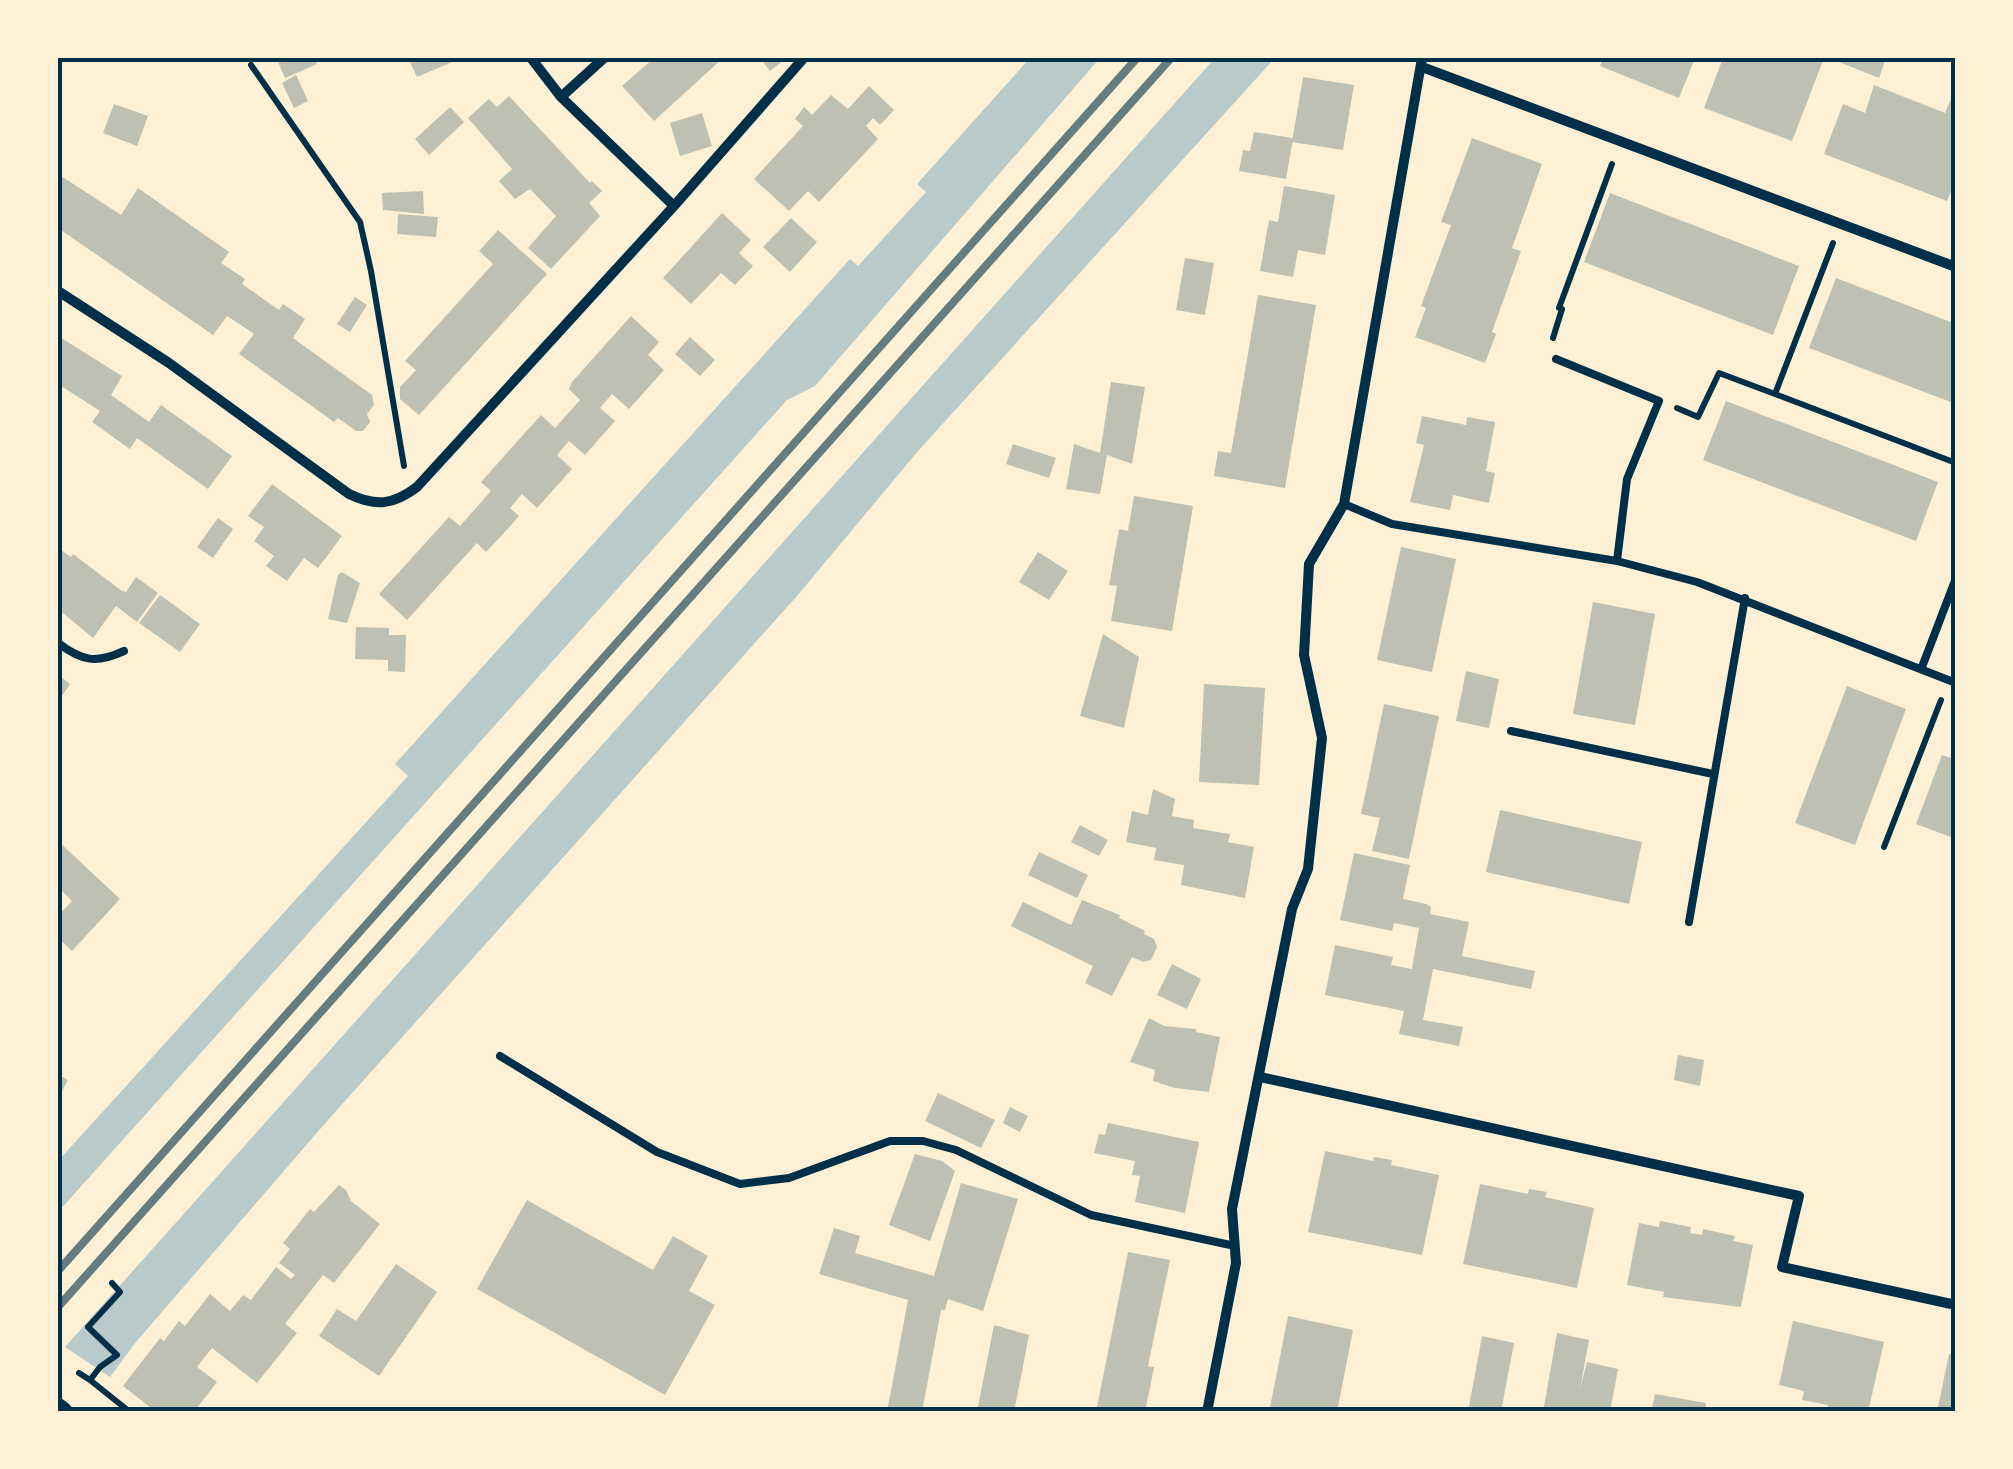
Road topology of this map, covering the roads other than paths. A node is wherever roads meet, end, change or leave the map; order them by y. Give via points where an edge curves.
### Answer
1 (530, 58) edge
2 (604, 58) edge
3 (800, 58) edge
4 (1422, 62) edge
5 (561, 97) junction
6 (674, 206) junction
7 (1955, 264) edge
8 (58, 291) edge
9 (1556, 360) road end
10 (1344, 504) junction
11 (1618, 560) junction
12 (1956, 578) edge
13 (1745, 598) junction
14 (58, 643) edge
15 (124, 651) dead end
16 (1922, 667) junction
17 (1952, 682) edge
18 (1511, 731) dead end
19 (1713, 774) junction
20 (1690, 922) dead end
21 (500, 1056) dead end
22 (1260, 1077) junction
23 (1235, 1246) junction
24 (1956, 1305) edge
25 (1206, 1412) edge

1 - 5 street
2 - 5 street
3 - 6 street
4 - 7 street
4 - 10 street
5 - 6 street
6 - 8 street via 417,486 385,504 349,494
9 - 11 lane via 1659,400 1627,479
10 - 11 lane via 1392,524
10 - 22 street via 1308,564 1304,655 1322,738 1308,870 1292,909
11 - 13 lane
12 - 16 lane
13 - 16 lane
13 - 19 lane
14 - 15 lane via 84,660
16 - 17 lane
18 - 19 lane
19 - 20 lane
21 - 23 lane via 657,1152 740,1184 789,1178 890,1141 924,1141 1090,1215
22 - 23 street via 1232,1209
22 - 24 street via 1799,1196 1782,1266
23 - 25 street

